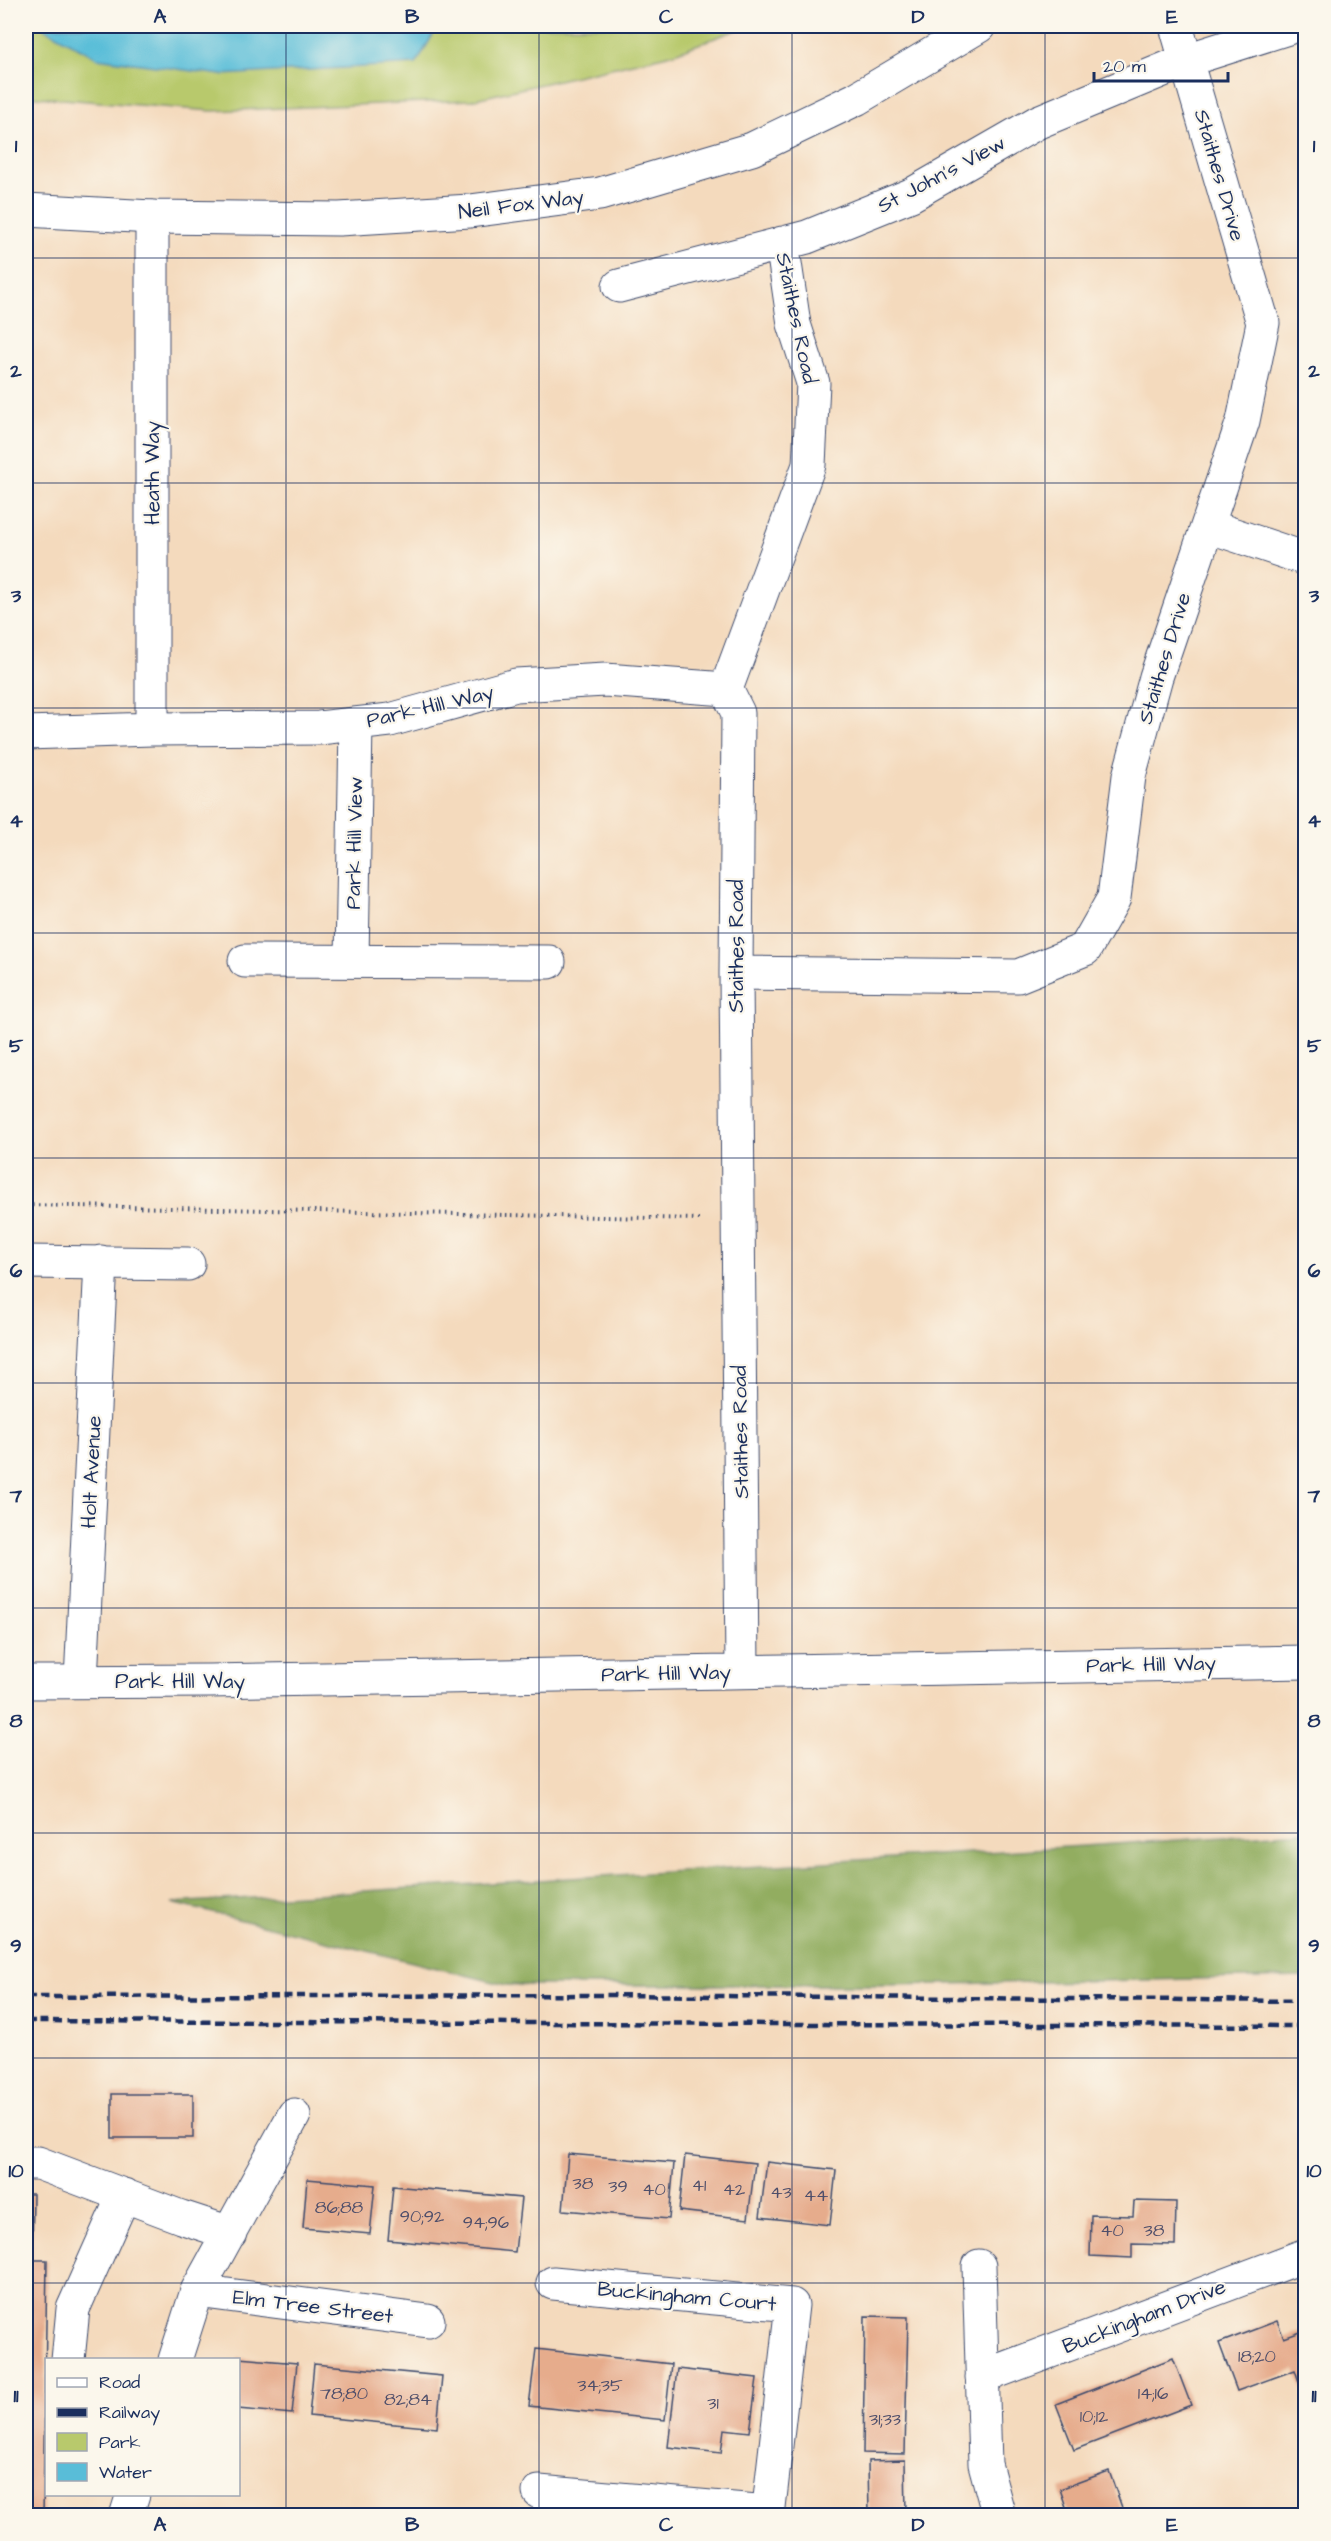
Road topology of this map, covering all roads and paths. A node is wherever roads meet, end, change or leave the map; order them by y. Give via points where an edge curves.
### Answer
1 (980, 26) edge
2 (1176, 26) edge
3 (1294, 26) edge
4 (1187, 60) junction
5 (26, 210) edge
6 (152, 217) junction
7 (782, 243) junction
8 (619, 286) dead end
9 (1208, 526) junction
10 (1305, 559) edge
11 (726, 689) junction
12 (356, 724) junction
13 (152, 729) junction
14 (26, 733) edge
15 (245, 961) dead end
16 (352, 962) junction
17 (549, 962) dead end
18 (735, 973) junction
19 (26, 1205) edge
20 (738, 1220) junction
21 (26, 1262) edge
22 (101, 1262) junction
23 (188, 1264) dead end
24 (1305, 1662) edge
25 (742, 1671) junction
26 (26, 1682) edge
27 (81, 1682) junction
28 (294, 2115) dead end
29 (26, 2163) edge
30 (124, 2195) junction
31 (230, 2233) junction
32 (1305, 2256) edge
33 (979, 2266) dead end
34 (553, 2283) dead end
35 (197, 2291) junction
36 (428, 2321) dead end
37 (68, 2358) edge
38 (176, 2358) edge
39 (982, 2377) junction
40 (539, 2492) dead end
41 (132, 2496) edge
42 (768, 2514) edge
43 (126, 2516) edge
44 (999, 2516) edge

1 - 6 street, Neil Fox Way via 856,99 752,149 600,194 470,211 351,218
2 - 4 street, Staithes Drive
3 - 4 street, St John's View
4 - 7 street, St John's View via 1038,122 911,195 807,237
4 - 9 street, Staithes Drive via 1263,323 1243,421
5 - 6 street, Neil Fox Way
6 - 13 street, Heath Way
7 - 8 street, St John's View
7 - 11 street, Staithes Road via 794,324 813,383 809,465
9 - 10 street
9 - 18 street, Staithes Drive via 1156,677 1129,776 1114,898 1085,949 1018,976
11 - 12 street, Park Hill Way via 605,680 516,685 390,720
11 - 18 street, Staithes Road via 738,713
12 - 13 street, Park Hill Way via 319,728
12 - 16 street, Park Hill View
13 - 14 street, Park Hill Way
15 - 16 street
16 - 17 street
18 - 20 street, Staithes Road
19 - 20 path
20 - 25 street, Staithes Road
21 - 22 street
22 - 23 street
22 - 27 street, Holt Avenue
24 - 25 street, Park Hill Way
25 - 27 street, Park Hill Way
26 - 27 street, Park Hill Way
28 - 31 street, Elm Tree Street
29 - 30 street via 38,2163
30 - 31 street
30 - 37 street via 73,2308
31 - 35 street, Elm Tree Street
32 - 39 street, Buckingham Drive
33 - 39 street
34 - 42 street, Buckingham Court via 792,2306
35 - 36 street, Elm Tree Street
35 - 38 street, Elm Tree Street
39 - 44 street via 985,2464
40 - 42 street, Buckingham Court
41 - 43 street

